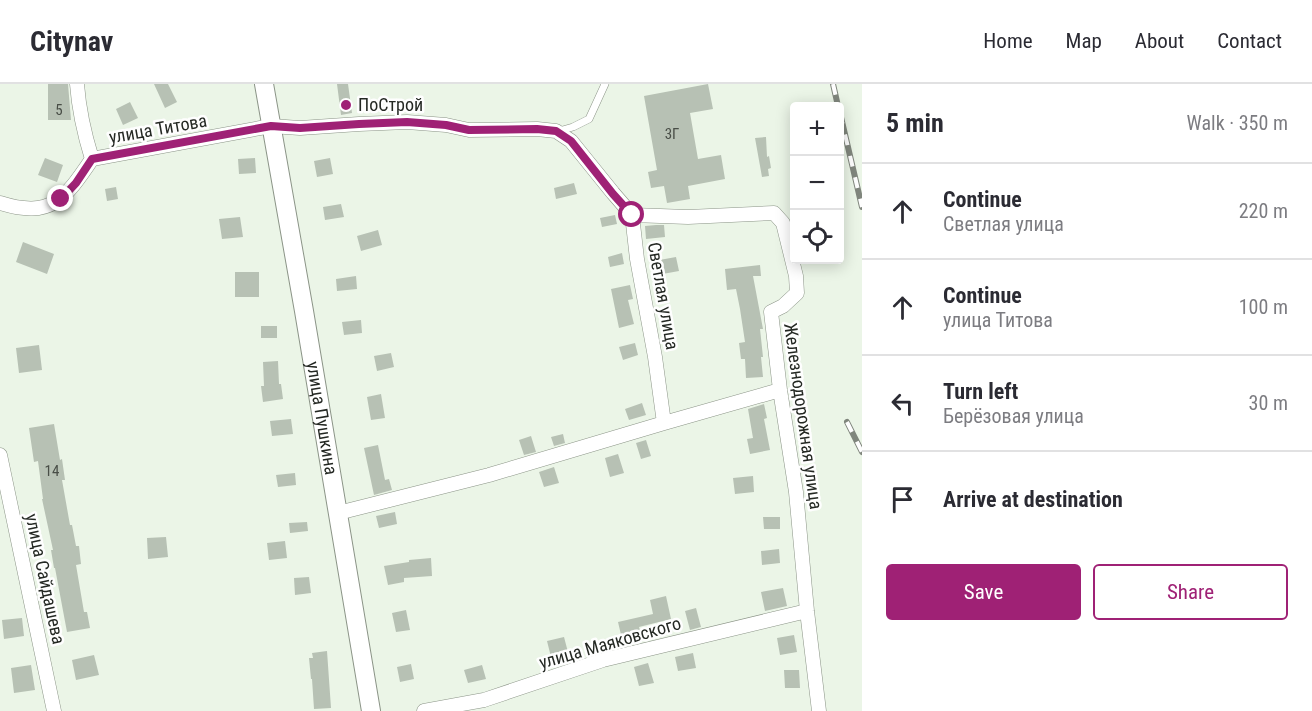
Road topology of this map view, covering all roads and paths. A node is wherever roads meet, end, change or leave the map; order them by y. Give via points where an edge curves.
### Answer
1 (77, 84) edge
2 (264, 84) edge
3 (605, 84) edge
4 (271, 126) junction
5 (556, 131) junction
6 (92, 159) junction
7 (0, 203) edge
8 (632, 215) junction
9 (780, 390) junction
10 (664, 423) junction
11 (0, 455) edge
12 (338, 513) junction
13 (807, 611) junction
14 (54, 711) edge
15 (371, 711) edge
16 (424, 711) edge
17 (819, 711) edge

1 - 6 street, улица Титова via 82,127
2 - 4 main road, улица Пушкина
3 - 5 lane via 589,119
4 - 5 street via 407,122 469,130
4 - 6 street, улица Титова
4 - 12 main road, улица Пушкина
5 - 8 street via 571,141
6 - 7 street via 61,199 31,210
8 - 9 street, Железнодорожная улица via 688,218 774,213 783,223 797,293 771,312
8 - 10 street, Светлая улица
9 - 10 street
9 - 13 street, Железнодорожная улица via 796,492
10 - 12 street via 489,475
11 - 14 street, улица Сайдашева
12 - 15 main road, улица Пушкина
13 - 16 street, улица Маяковского via 603,660 484,700
13 - 17 street, Железнодорожная улица

